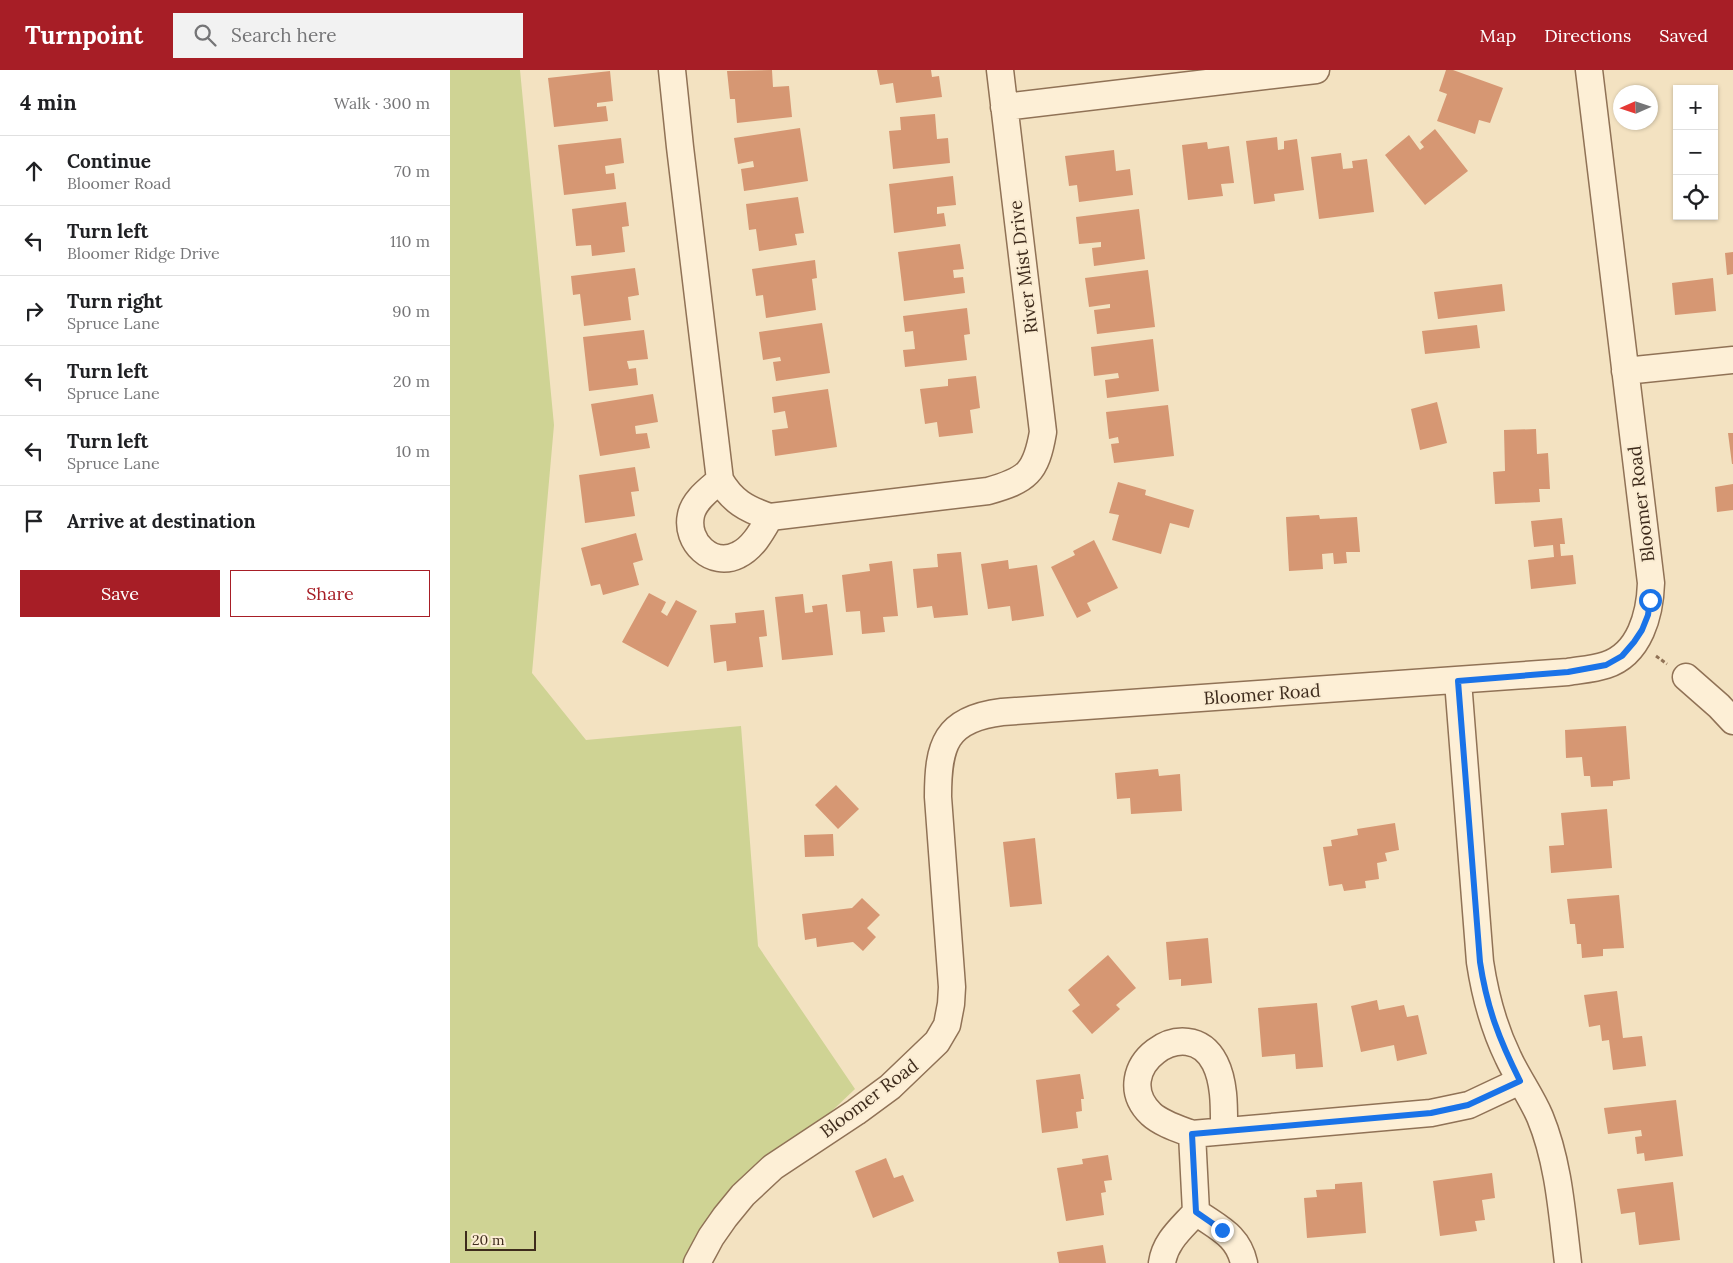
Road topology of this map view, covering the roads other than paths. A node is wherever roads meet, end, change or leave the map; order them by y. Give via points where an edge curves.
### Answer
1 (672, 70) edge
2 (1000, 70) edge
3 (1316, 70) edge
4 (1589, 70) edge
5 (1004, 107) junction
6 (1733, 360) edge
7 (1625, 371) junction
8 (720, 480) junction
9 (770, 517) junction
10 (1686, 677) road end
11 (1458, 681) junction
12 (1733, 721) edge
13 (1520, 1081) junction
14 (1224, 1131) junction
15 (1192, 1134) junction
16 (1196, 1212) junction
17 (697, 1263) edge
18 (1162, 1263) edge
19 (1244, 1263) edge
20 (1568, 1263) edge

1 - 8 street
2 - 5 street, River Mist Drive
3 - 5 street
4 - 7 street, Bloomer Road
5 - 9 street, River Mist Drive via 1043,432 1033,467 1008,486 988,491
6 - 7 street
7 - 11 street, Bloomer Road via 1651,583 1648,615 1642,630 1622,656 1606,665 1568,672
8 - 9 street, River Mist Drive via 739,503
8 - 9 street via 699,499 691,514 697,546 708,556 728,559 739,555 760,534
10 - 12 street
11 - 13 street via 1484,991 1494,1024
11 - 17 street, Bloomer Road via 1002,712 982,714 954,730 941,754 938,772 952,987 947,1025 938,1042 890,1087 773,1167 743,1195 711,1237
13 - 14 street via 1468,1105 1431,1113
13 - 20 street via 1540,1117 1549,1145
14 - 15 street
14 - 15 street via 1224,1105 1214,1062 1205,1050 1194,1044 1167,1044 1146,1059 1138,1082 1139,1094 1152,1114
15 - 16 street
16 - 18 street via 1168,1244
16 - 19 street via 1234,1240 1242,1252

